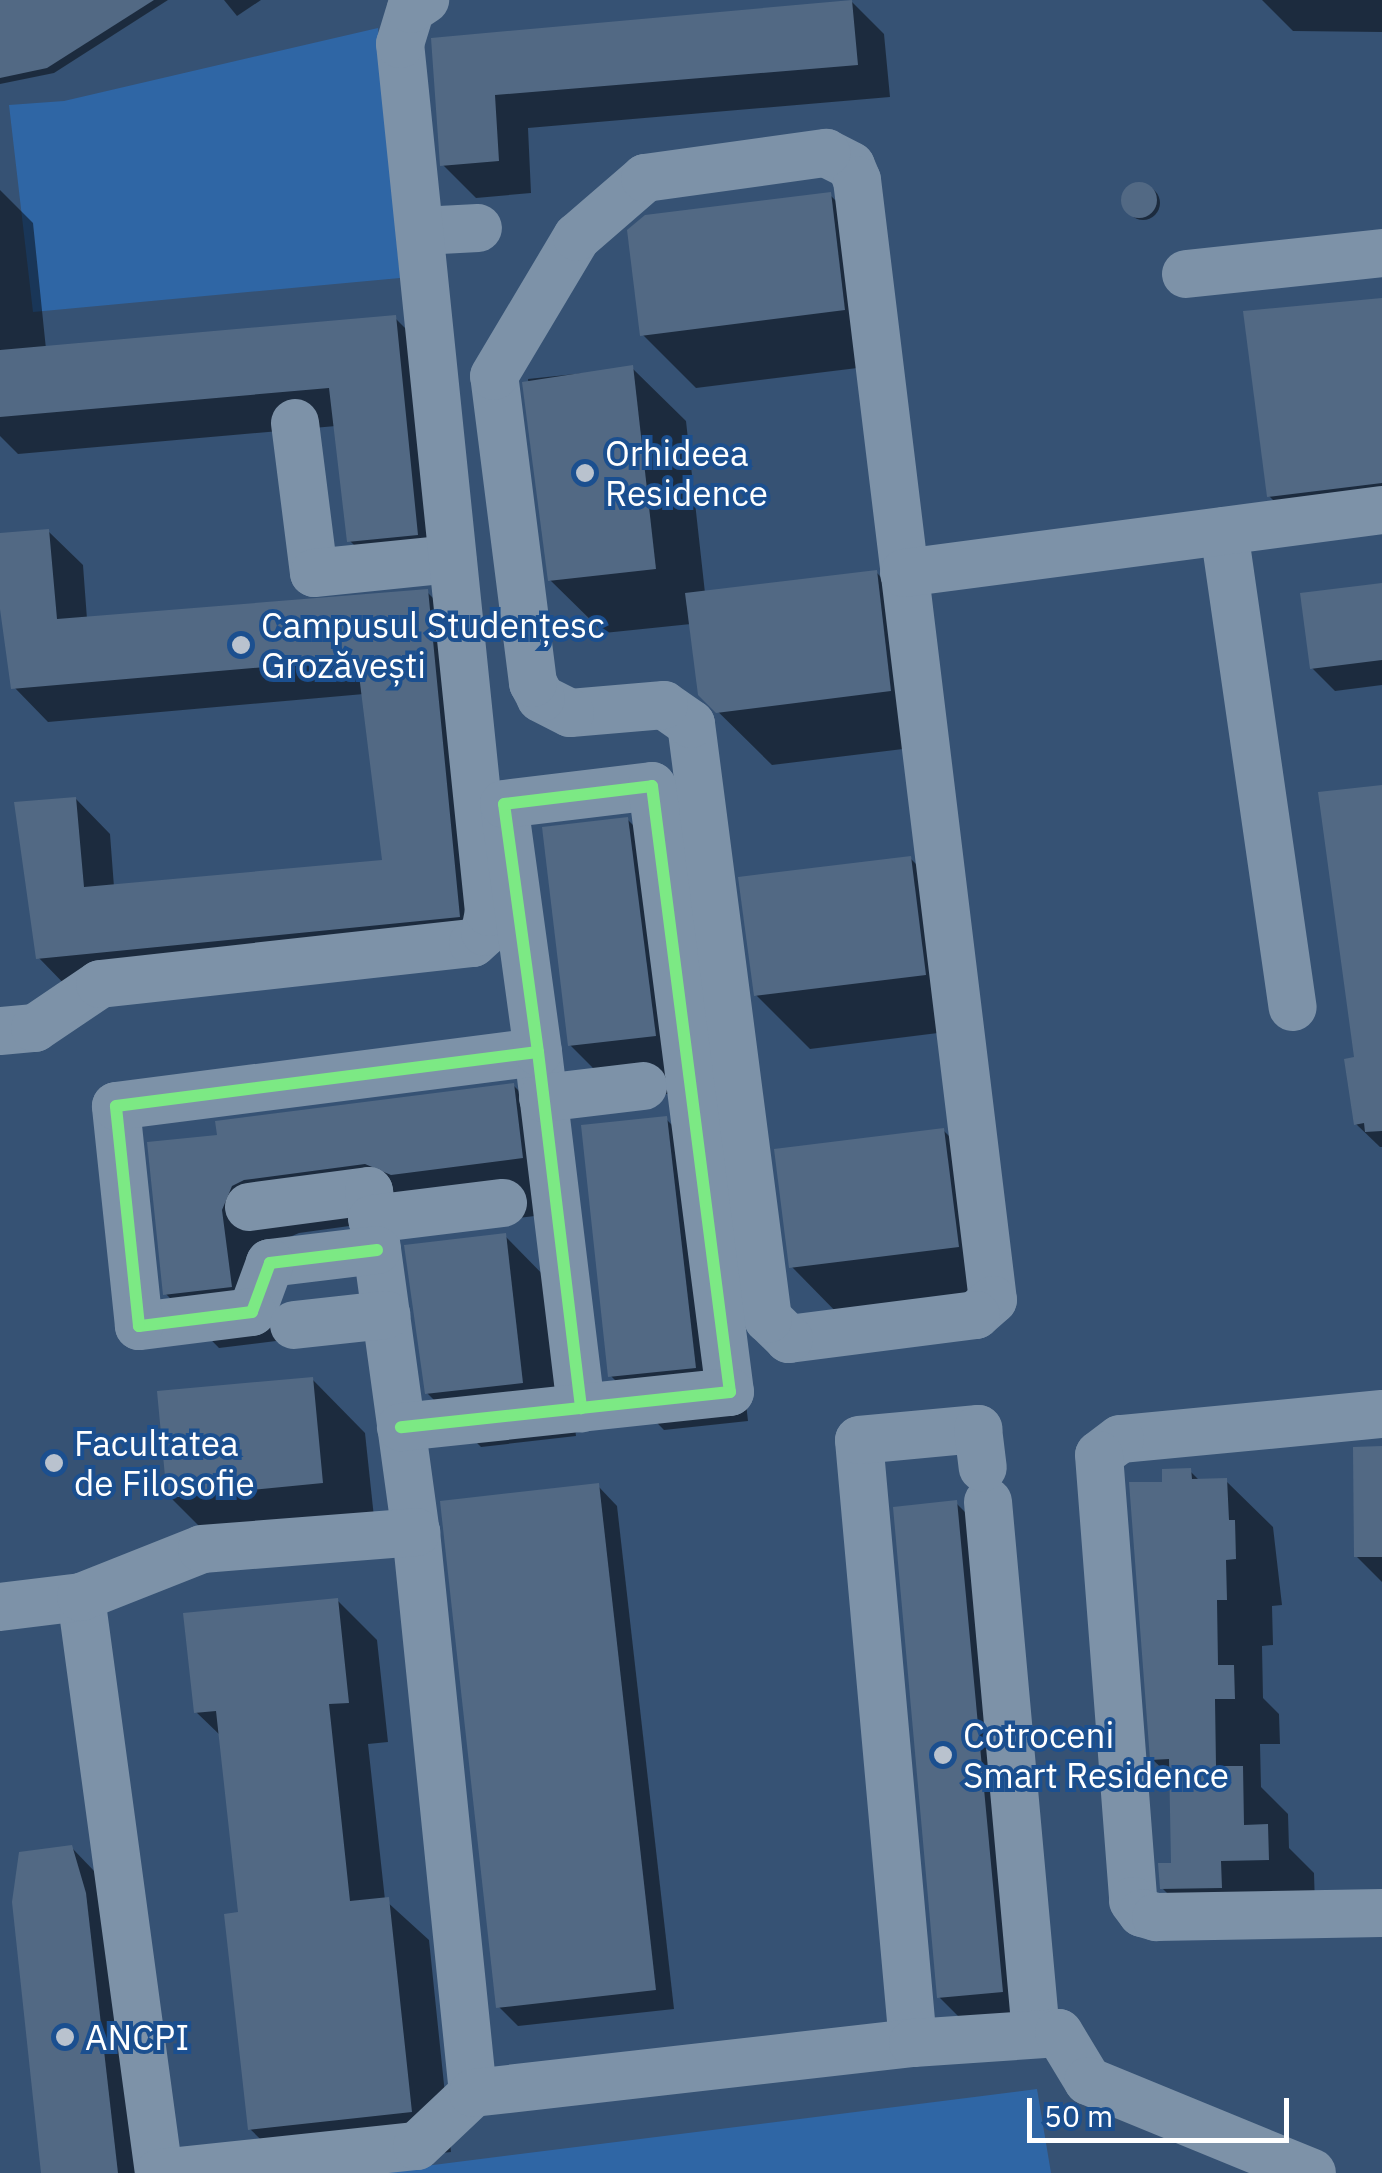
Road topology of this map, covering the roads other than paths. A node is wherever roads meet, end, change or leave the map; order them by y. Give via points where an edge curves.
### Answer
1 (425, 0) edge
2 (478, 228) dead end
3 (421, 232) junction
4 (1382, 253) edge
5 (1186, 274) dead end
6 (295, 422) dead end
7 (1382, 510) edge
8 (1224, 531) junction
9 (452, 559) junction
10 (904, 573) junction
11 (1293, 1008) dead end
12 (0, 1032) edge
13 (538, 1052) junction
14 (643, 1086) dead end
15 (543, 1098) junction
16 (503, 1204) dead end
17 (249, 1207) dead end
18 (375, 1234) junction
19 (386, 1315) junction
20 (294, 1325) dead end
21 (581, 1408) junction
22 (1382, 1414) edge
23 (401, 1427) junction
24 (416, 1532) junction
25 (81, 1597) junction
26 (0, 1607) edge
27 (1382, 1913) edge
28 (1036, 2034) junction
29 (913, 2043) junction
30 (473, 2093) junction
31 (159, 2173) edge
32 (1312, 2173) edge

1 - 3 lane via 411,9 400,44
2 - 3 lane
3 - 9 lane
4 - 5 lane
6 - 9 lane via 314,574
7 - 8 lane
8 - 10 lane
8 - 11 lane
9 - 12 lane via 489,912 484,932 473,943 100,984 35,1028
10 - 10 lane via 852,166 826,153 646,178 577,238 494,376 533,683 541,698 570,713 664,705 691,724 768,1318 789,1339 976,1314 993,1300
13 - 15 lane
13 - 18 lane via 116,1106 138,1326 252,1312 270,1263
13 - 21 lane via 504,804 652,786 730,1392
14 - 15 lane
15 - 21 lane
16 - 18 lane
17 - 18 lane via 369,1192
18 - 19 lane
19 - 20 lane
19 - 23 lane
21 - 23 lane
22 - 27 lane via 1120,1439 1100,1455 1133,1901 1142,1914 1156,1918
23 - 24 lane
24 - 25 lane via 202,1549
24 - 30 lane
25 - 26 lane
25 - 31 lane
28 - 29 lane
28 - 29 lane via 978,1429 859,1440
28 - 32 lane via 1059,2033 1088,2080
29 - 30 lane
30 - 31 lane via 418,2146

